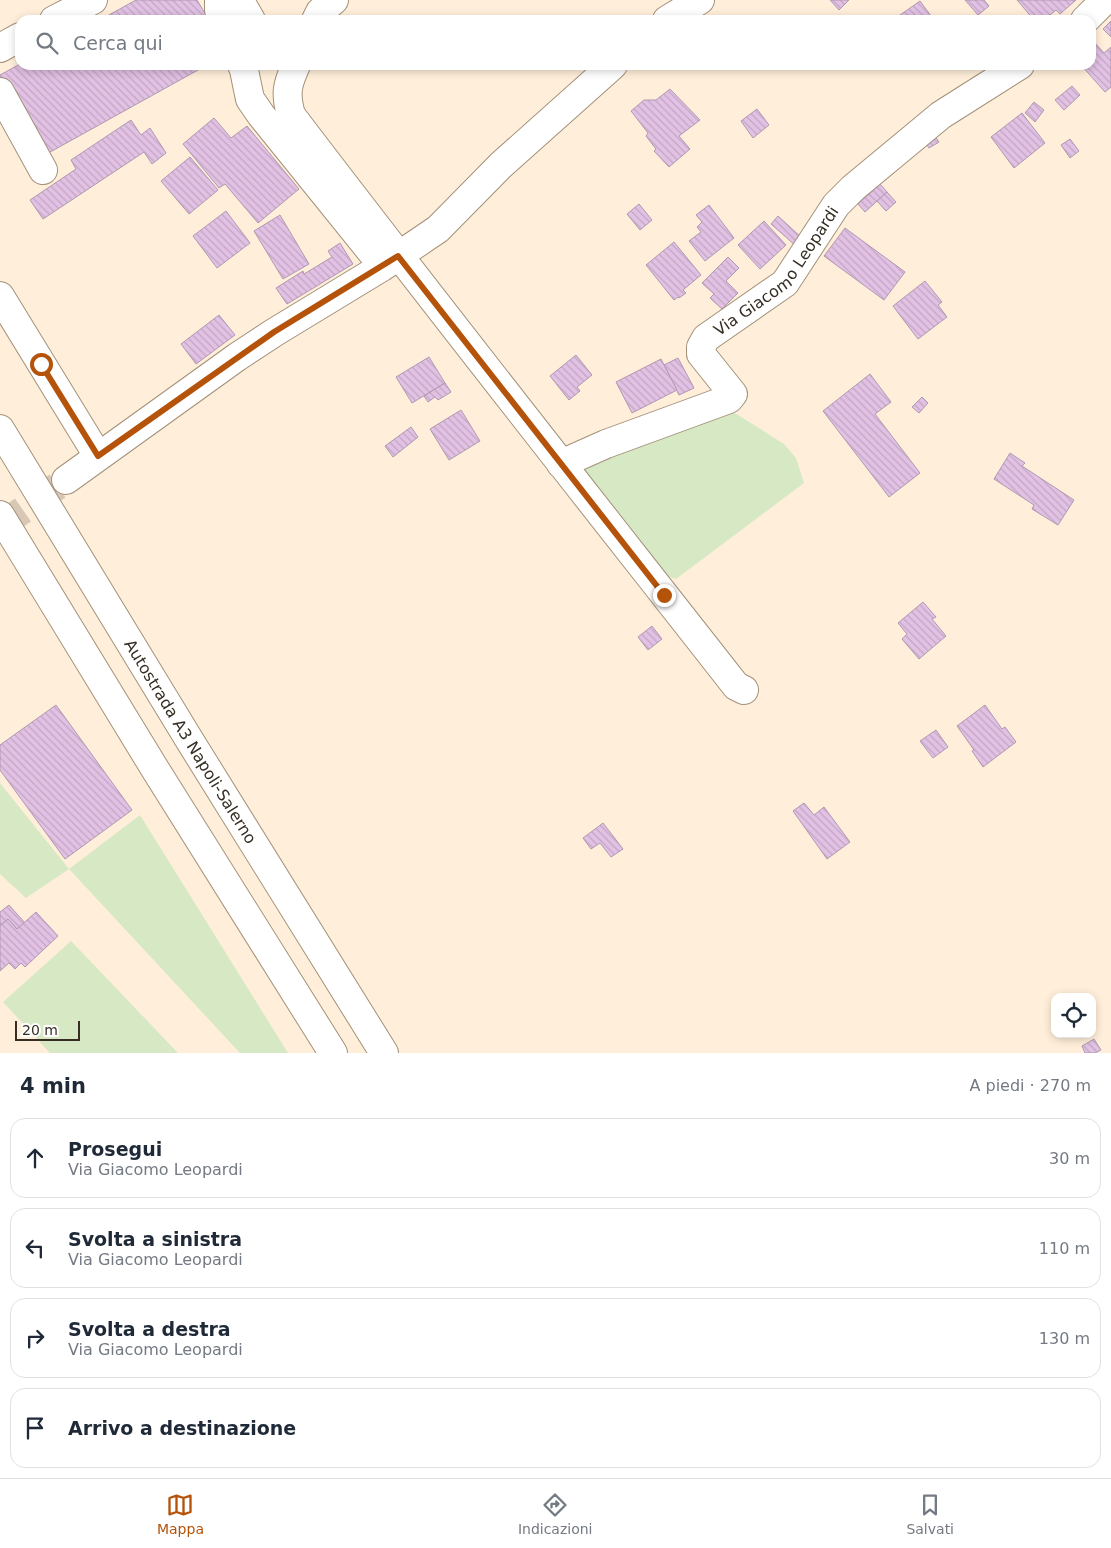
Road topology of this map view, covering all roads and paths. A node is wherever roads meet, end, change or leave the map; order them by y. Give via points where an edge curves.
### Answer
1 (93, 0) edge
2 (219, 0) edge
3 (238, 0) edge
4 (334, 0) edge
5 (700, 0) edge
6 (1105, 0) edge
7 (64, 15) edge
8 (221, 15) edge
9 (248, 15) edge
10 (318, 15) edge
11 (676, 15) edge
12 (1090, 15) edge
13 (15, 40) edge
14 (0, 48) edge
15 (244, 70) edge
16 (294, 70) edge
17 (607, 70) edge
18 (1012, 70) edge
19 (0, 92) edge
20 (43, 170) dead end
21 (390, 262) junction
22 (0, 296) edge
23 (0, 429) edge
24 (98, 456) junction
25 (561, 464) junction
26 (66, 480) tunnel mouth
27 (0, 515) edge
28 (744, 690) dead end
29 (333, 1053) edge
30 (384, 1053) edge

1 - 7 main road
2 - 8 main road
3 - 9 main road
4 - 10 main road
5 - 11 main road
6 - 12 main road
13 - 14 main road
15 - 21 main road via 250,98 261,116
16 - 21 main road via 287,99 291,115
17 - 21 main road via 501,164 438,229
18 - 25 main road, Via Giacomo Leopardi via 941,115 853,188 836,206 785,283 706,338 701,347 702,354 733,394 729,399
19 - 20 main road
21 - 24 main road via 267,337
21 - 25 main road
22 - 24 main road
23 - 30 main road, Autostrada A3 Napoli-Salerno
24 - 26 main road
25 - 28 main road via 736,686
27 - 29 main road

